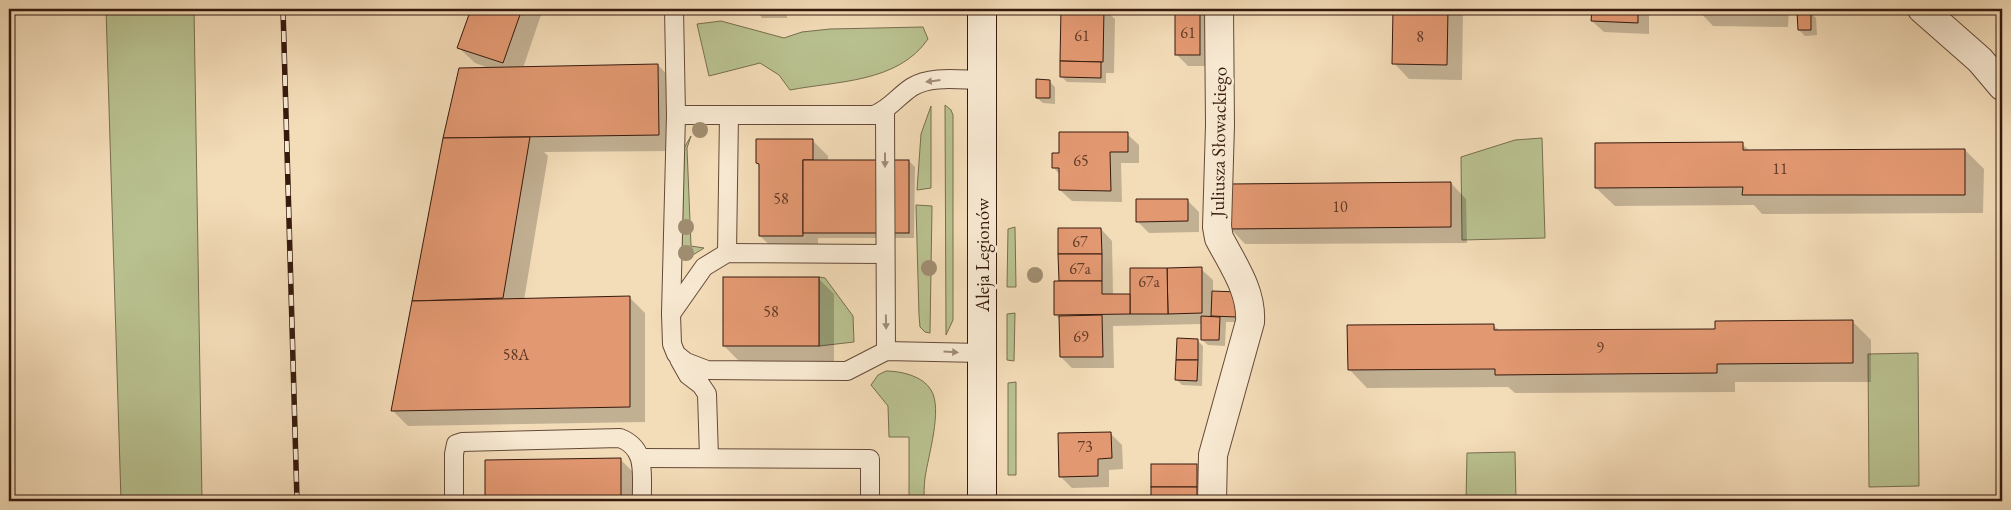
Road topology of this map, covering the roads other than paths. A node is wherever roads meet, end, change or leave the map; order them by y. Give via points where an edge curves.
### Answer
1 (674, 9) edge
2 (982, 9) edge
3 (1219, 9) edge
4 (1922, 9) edge
5 (982, 80) junction
6 (2002, 86) edge
7 (884, 111) junction
8 (676, 115) junction
9 (729, 115) junction
10 (728, 253) junction
11 (885, 254) junction
12 (671, 314) junction
13 (886, 351) junction
14 (981, 353) junction
15 (676, 354) junction
16 (709, 457) junction
17 (641, 458) junction
18 (454, 501) edge
19 (642, 501) edge
20 (870, 501) edge
21 (982, 501) edge
22 (1212, 501) edge

1 - 8 lane
2 - 5 street, Aleja Legionów
3 - 22 street, Juliusza Słowackiego via 1217,227 1219,238 1251,306 1250,322 1213,454
4 - 6 street via 1980,60
5 -> 7 lane via 928,81 912,87
5 - 14 street, Aleja Legionów
7 - 9 lane via 874,116
7 -> 11 lane
8 - 9 lane
8 - 12 lane
9 - 10 lane
10 - 11 lane
10 - 12 lane via 704,267
11 -> 13 lane
12 - 15 lane via 672,344
13 -> 14 lane
13 - 15 lane via 847,371 707,370 686,362
14 - 21 street, Aleja Legionów
15 - 16 lane via 688,375 707,394
16 - 17 lane
16 - 20 lane via 870,459
17 - 18 lane via 632,442 620,438 462,442 456,444 454,454
17 - 19 lane

